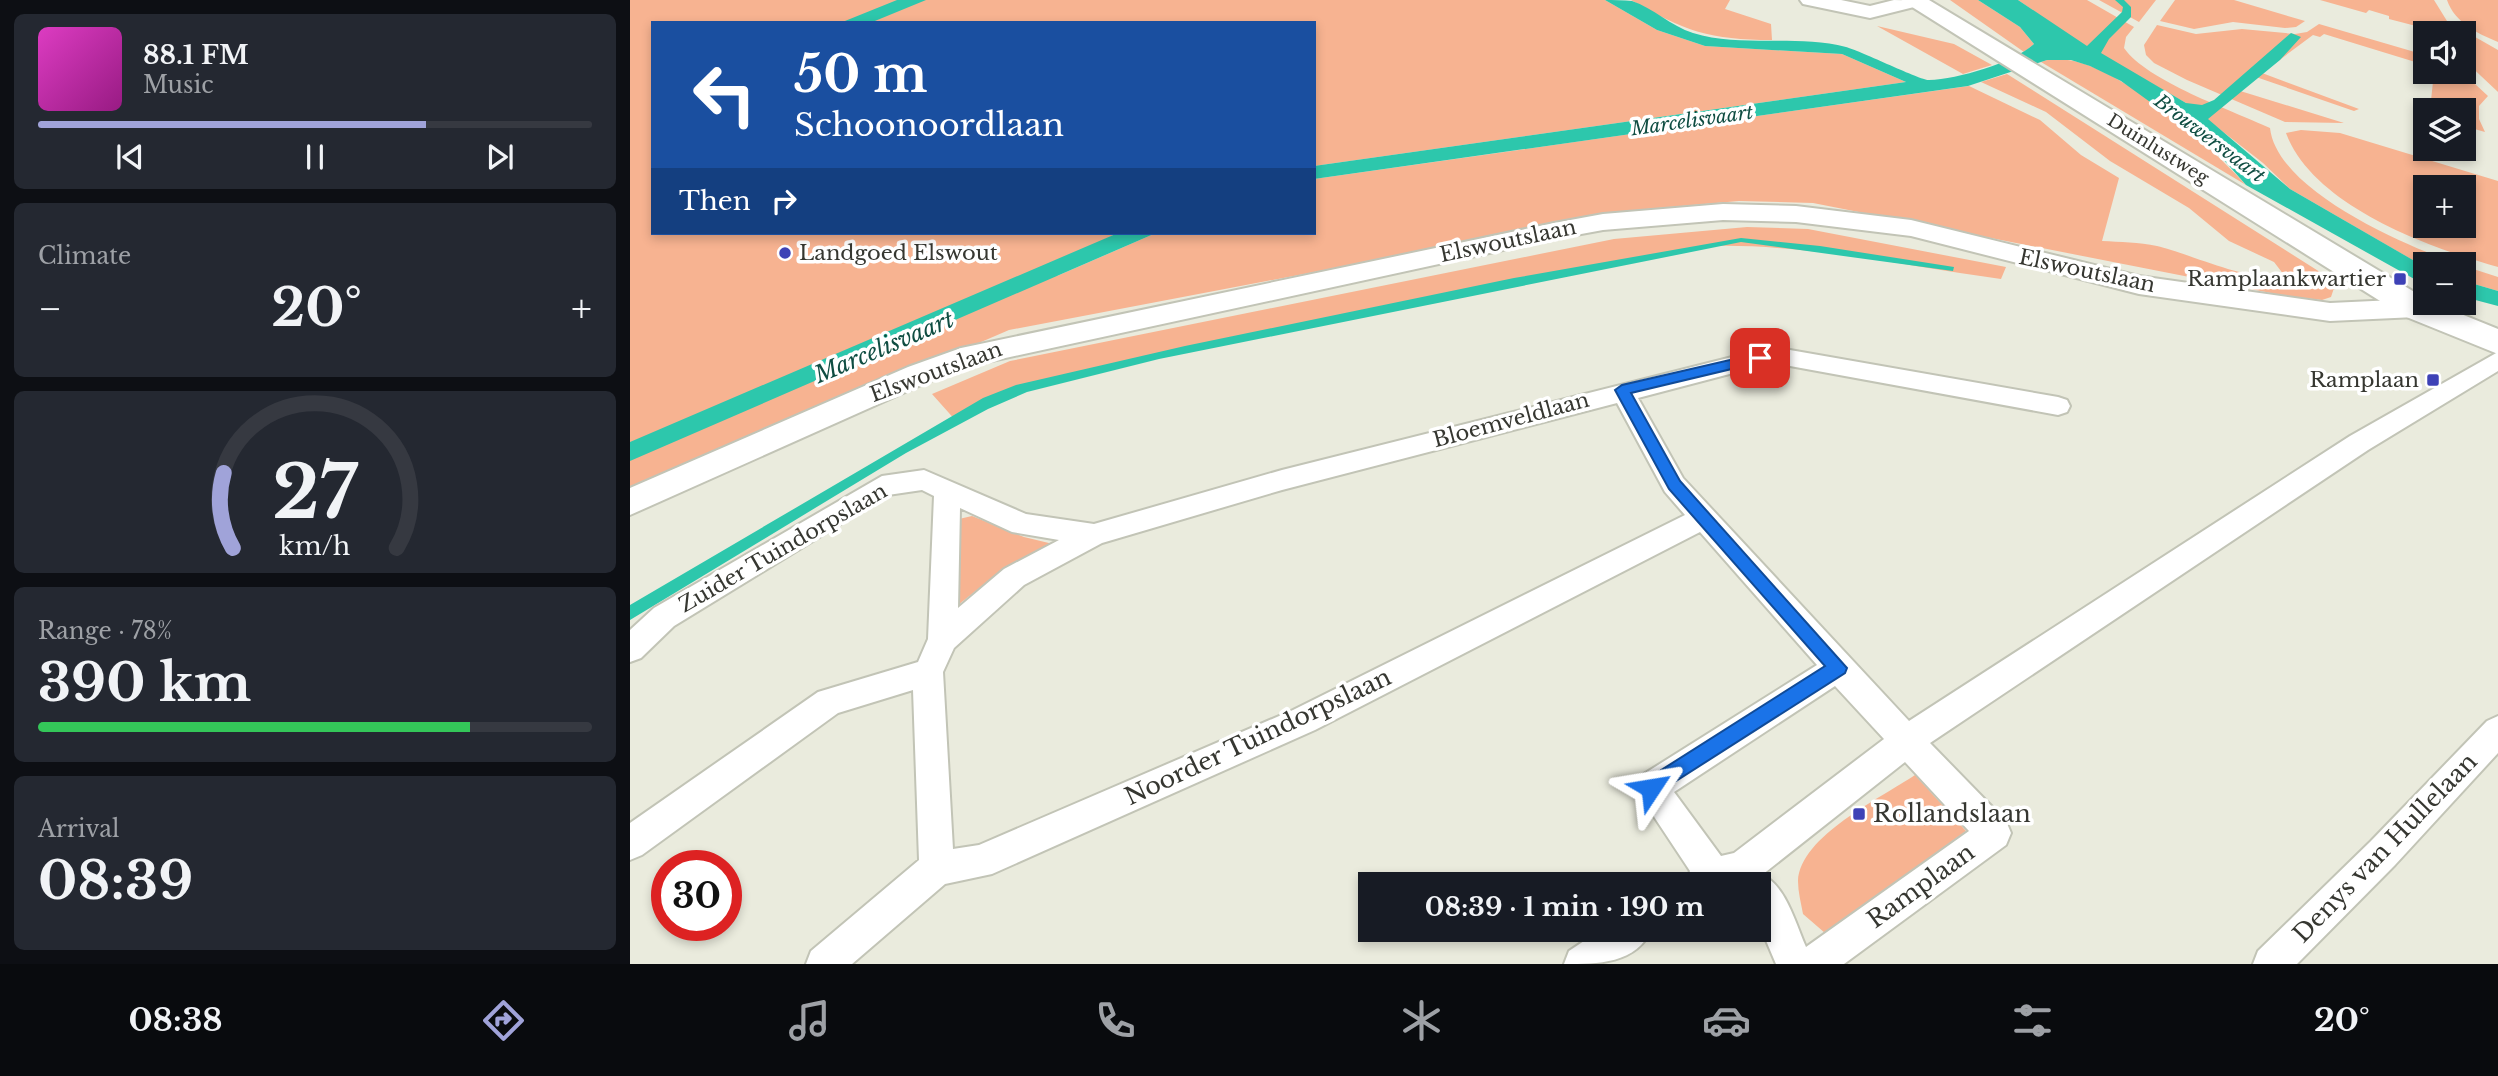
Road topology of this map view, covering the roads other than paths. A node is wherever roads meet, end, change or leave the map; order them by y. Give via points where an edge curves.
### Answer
1 (1810, 0) edge
2 (1914, 0) edge
3 (2413, 306) edge
4 (2413, 308) edge
5 (2433, 315) edge
6 (2498, 342) edge
7 (2498, 359) edge
8 (1622, 390) junction
9 (2058, 407) dead end
10 (947, 490) junction
11 (630, 502) edge
12 (1703, 518) junction
13 (1094, 535) junction
14 (943, 639) junction
15 (630, 649) edge
16 (1838, 668) junction
17 (928, 672) junction
18 (2498, 731) edge
19 (1908, 740) junction
20 (630, 843) edge
21 (937, 868) junction
22 (1726, 872) edge
23 (1745, 872) edge
24 (1771, 911) edge
25 (1615, 942) edge
26 (824, 964) edge
27 (1582, 964) edge
28 (1795, 964) edge
29 (1814, 964) edge
30 (2271, 964) edge

1 - 2 street, Duinlustweg via 1870,12
2 - 3 main road, Duinlustweg
4 - 11 street, Elswoutslaan via 2330,312 2139,285 1911,228 1861,220 1723,212 1603,222 982,352 919,374
5 - 6 main road, Duinlustweg
7 - 19 street via 2359,443
8 - 9 street, Bloemveldlaan via 1760,358 1790,358
8 - 12 street via 1674,485
8 - 13 street, Bloemveldlaan
10 - 13 street, Bloemveldlaan via 1022,524
10 - 14 street
10 - 15 street, Zuider Tuindorpslaan via 924,480 882,486 664,617
12 - 16 street
12 - 21 street, Noorder Tuindorpslaan via 1304,720 980,862
13 - 14 street, Bloemveldlaan via 1014,577
14 - 17 street
16 - 19 street
16 - 22 street via 1651,788
17 - 20 street via 829,702
17 - 21 street
18 - 30 street, Denys van Hullelaan
19 - 23 street
19 - 29 street, Ramplaan via 1994,833
21 - 26 street
24 - 28 street
25 - 27 street

